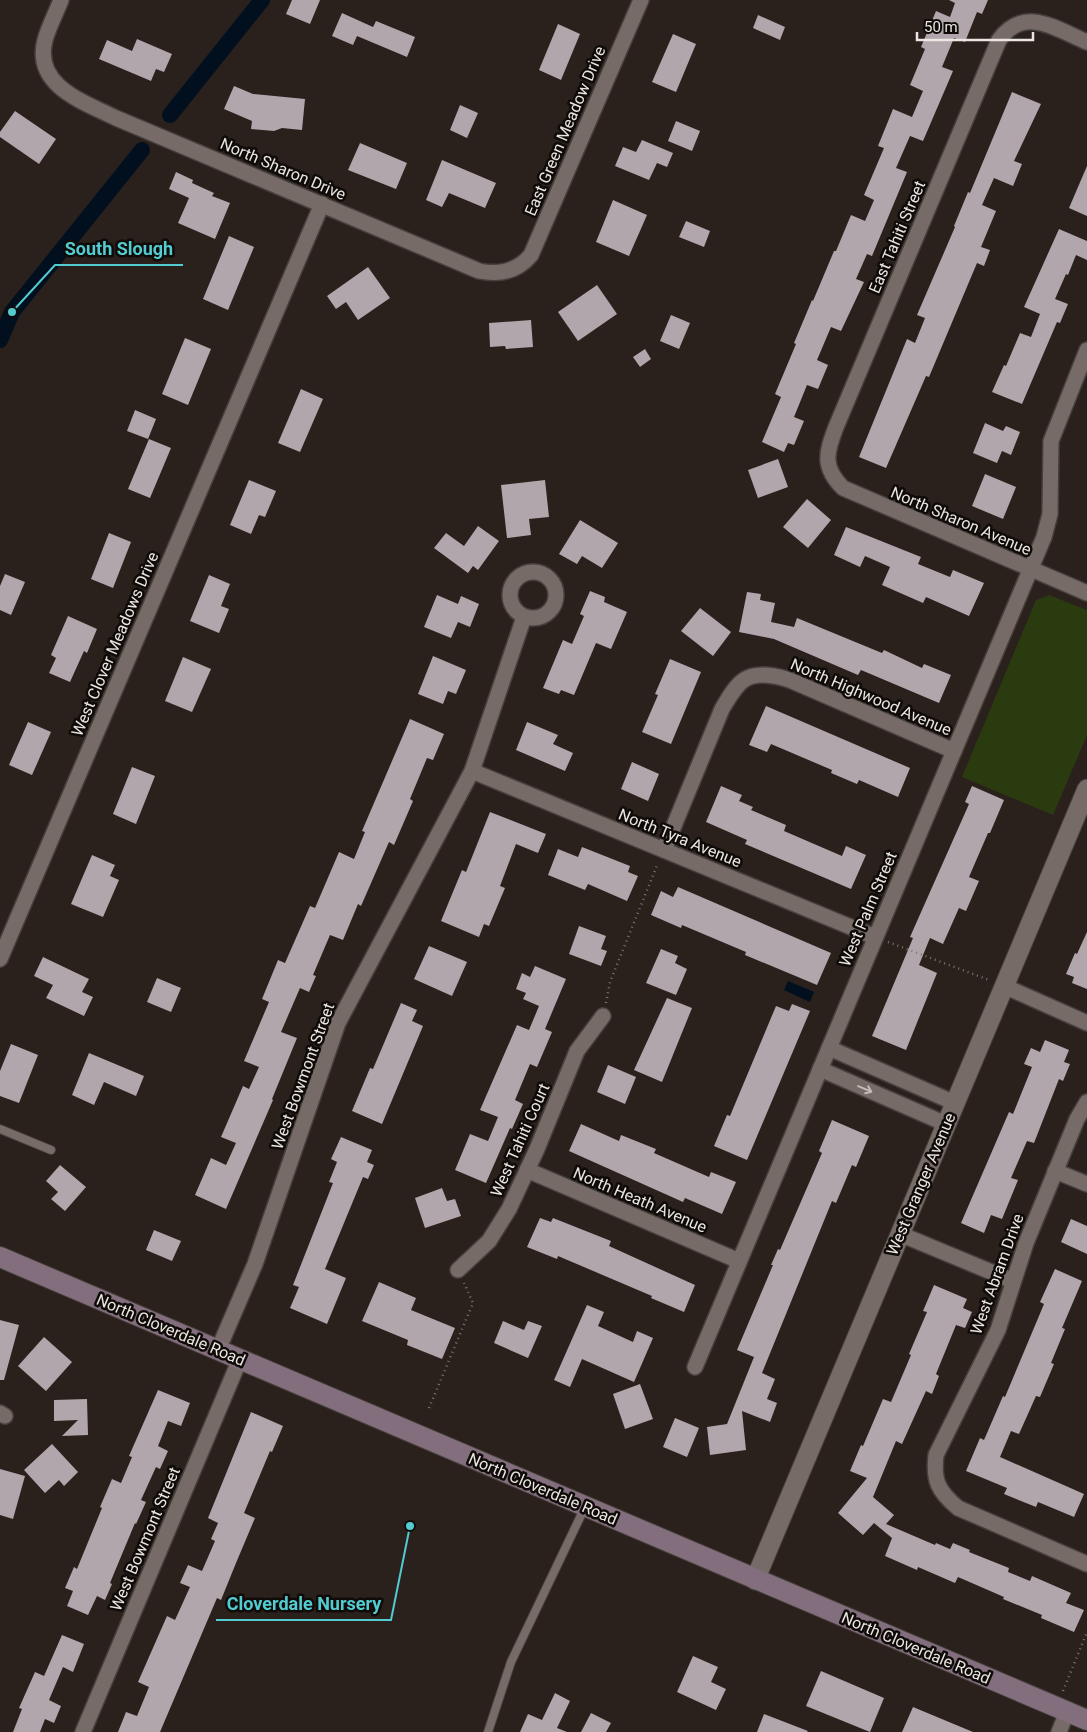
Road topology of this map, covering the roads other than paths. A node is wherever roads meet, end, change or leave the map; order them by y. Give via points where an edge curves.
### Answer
1 (61, 0) edge
2 (641, 0) edge
3 (1087, 42) edge
4 (322, 204) junction
5 (515, 269) joint
6 (1087, 350) edge
7 (829, 471) joint
8 (1030, 569) junction
9 (1087, 593) edge
10 (524, 617) dead end
11 (954, 751) junction
12 (472, 771) junction
13 (1087, 789) edge
14 (664, 850) junction
15 (875, 937) junction
16 (0, 959) edge
17 (1004, 986) junction
18 (603, 1016) road end
19 (1087, 1023) edge
20 (829, 1048) junction
21 (820, 1069) junction
22 (1087, 1102) edge
23 (955, 1103) junction
24 (946, 1124) junction
25 (0, 1129) edge
26 (52, 1150) dead end
27 (527, 1170) junction
28 (1055, 1171) junction
29 (1087, 1184) edge
30 (900, 1234) junction
31 (0, 1258) edge
32 (739, 1262) junction
33 (458, 1270) road end
34 (1013, 1281) junction
35 (218, 1350) junction
36 (240, 1359) junction
37 (695, 1367) dead end
38 (585, 1507) junction
39 (1087, 1564) edge
40 (755, 1580) junction
41 (1062, 1710) junction
42 (1087, 1720) edge
43 (83, 1732) edge
44 (488, 1732) edge
45 (1059, 1732) edge

1 - 4 street, North Sharon Drive via 45,41 44,57 48,73 70,96
2 - 5 street, East Green Meadow Drive via 531,255
3 - 7 street, East Tahiti Street via 1028,21 1006,29 999,40 836,427 827,455
4 - 5 street, North Sharon Drive via 479,271 494,274
4 - 16 street, West Clover Meadows Drive
6 - 8 street, West Palm Street via 1051,440 1050,514
7 - 8 street, North Sharon Avenue via 843,488
8 - 9 street, North Sharon Avenue
8 - 11 street, West Palm Street
10 - 12 street, West Bowmont Street
11 - 14 street, North Highwood Avenue via 792,681 767,675 745,679 722,709
11 - 15 street, West Palm Street
12 - 14 street, North Tyra Avenue
12 - 35 street, West Bowmont Street via 338,1023 255,1264
13 - 17 street, West Granger Avenue
14 - 15 street, North Tyra Avenue
15 - 20 street, West Palm Street
17 - 19 street
17 - 23 street, West Granger Avenue
18 - 27 street, West Tahiti Court via 576,1051
20 - 21 street, West Palm Street
20 - 23 street
21 -> 24 street
21 - 32 street, West Palm Street
22 - 28 street, West Abram Drive
23 - 24 street, West Granger Avenue
24 - 30 street, West Granger Avenue
25 - 26 lane
27 - 32 street, North Heath Avenue
27 - 33 street, West Tahiti Court via 509,1209 489,1241
28 - 29 street
28 - 34 street, West Abram Drive
30 - 34 street
30 - 40 street, West Granger Avenue
31 - 35 main road, North Cloverdale Road
32 - 37 street, West Palm Street
34 - 39 street, West Abram Drive via 998,1330 936,1455 934,1471 937,1486 958,1508
35 - 36 main road, North Cloverdale Road
36 - 38 main road, North Cloverdale Road
36 - 43 street, West Bowmont Street
38 - 40 main road, North Cloverdale Road
38 - 44 lane via 511,1662
40 - 41 main road, North Cloverdale Road
41 - 42 main road, North Cloverdale Road
41 - 45 street

